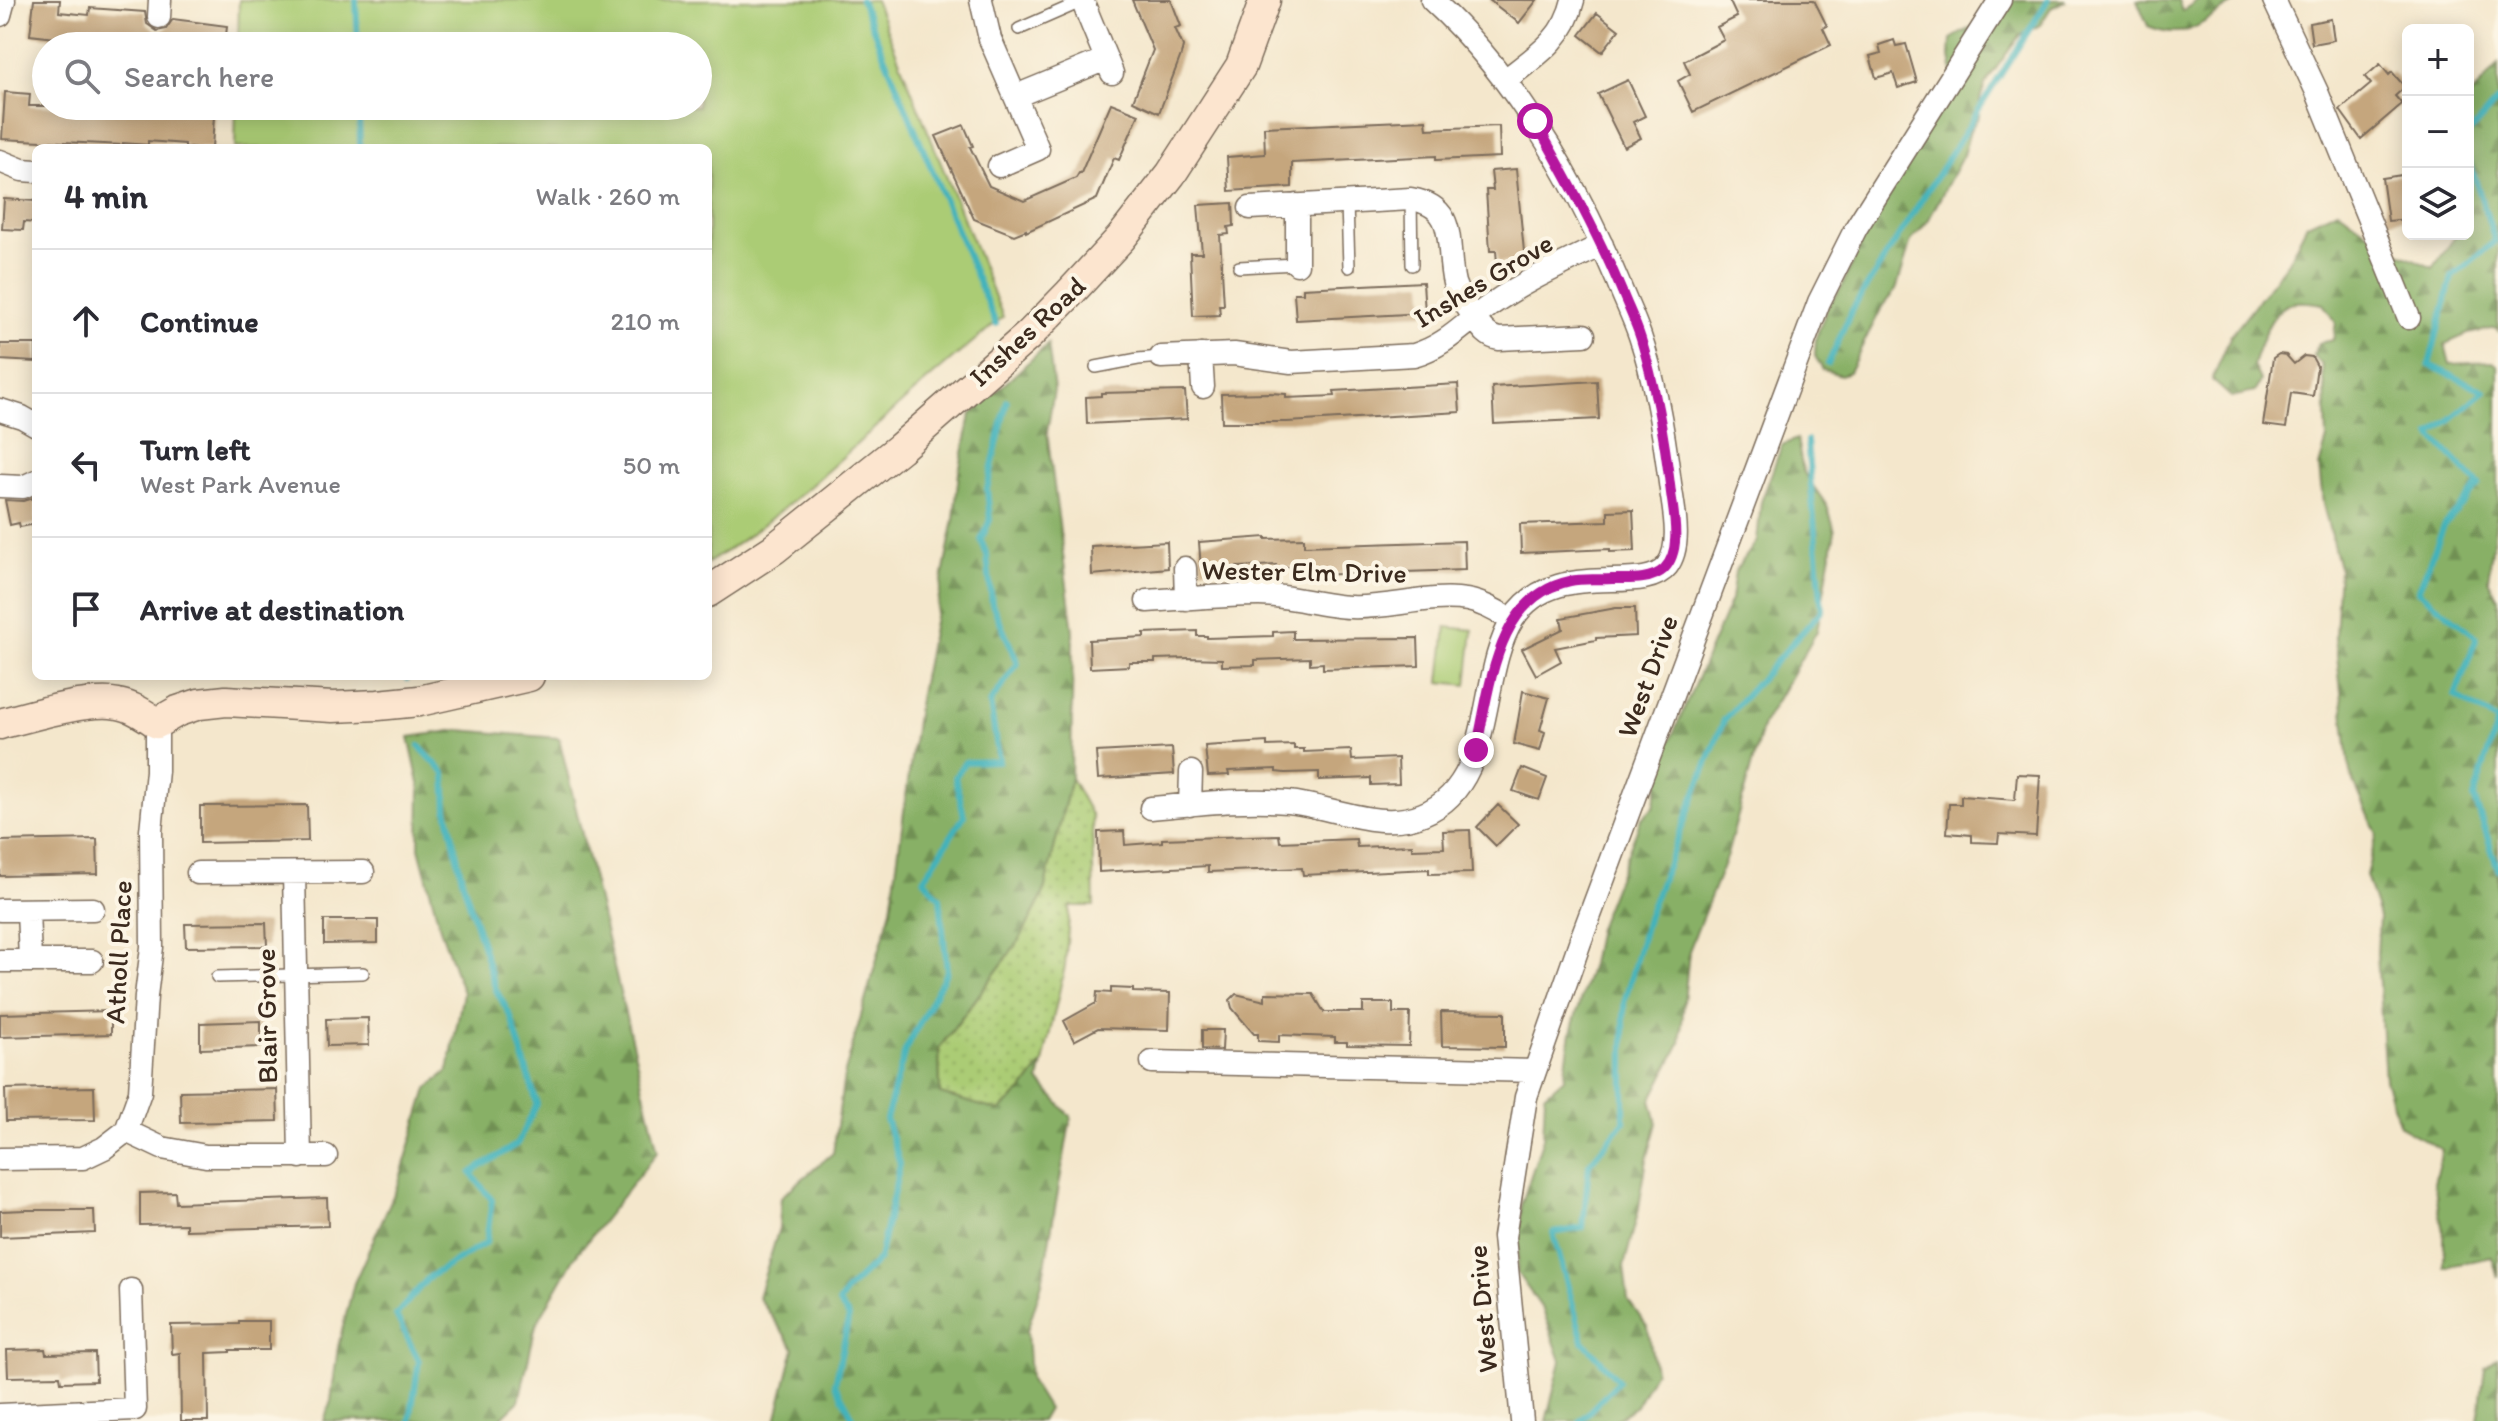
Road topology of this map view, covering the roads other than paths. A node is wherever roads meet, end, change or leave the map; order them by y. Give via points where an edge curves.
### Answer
1 (4, 0) edge
2 (981, 0) edge
3 (1265, 0) edge
4 (1432, 0) edge
5 (1573, 0) edge
6 (2000, 0) edge
7 (2274, 0) edge
8 (1082, 1) edge
9 (0, 15) edge
10 (1019, 29) dead end
11 (1505, 80) junction
12 (1016, 96) junction
13 (0, 161) edge
14 (999, 166) dead end
15 (32, 171) edge
16 (1411, 199) junction
17 (1347, 203) junction
18 (1297, 205) junction
19 (1250, 208) dead end
20 (1602, 245) junction
21 (1297, 264) joint
22 (1412, 265) dead end
23 (1239, 267) dead end
24 (1349, 267) dead end
25 (1474, 318) junction
26 (2409, 318) dead end
27 (1584, 335) dead end
28 (1201, 355) junction
29 (1161, 357) joint
30 (1096, 367) dead end
31 (1203, 387) dead end
32 (0, 410) edge
33 (32, 423) edge
34 (32, 483) edge
35 (0, 486) edge
36 (1185, 568) dead end
37 (712, 589) edge
38 (1186, 599) junction
39 (1147, 601) dead end
40 (1512, 620) junction
41 (511, 680) edge
42 (157, 723) junction
43 (0, 724) edge
44 (1191, 772) dead end
45 (1190, 805) junction
46 (1151, 808) dead end
47 (363, 872) dead end
48 (198, 873) dead end
49 (294, 873) junction
50 (93, 909) dead end
51 (0, 910) edge
52 (28, 910) junction
53 (30, 960) junction
54 (0, 961) edge
55 (92, 961) dead end
56 (363, 973) dead end
57 (295, 976) junction
58 (217, 977) dead end
59 (1152, 1062) dead end
60 (1535, 1071) junction
61 (126, 1131) junction
62 (326, 1156) dead end
63 (300, 1157) junction
64 (0, 1159) edge
65 (131, 1290) dead end
66 (0, 1415) edge
67 (57, 1417) edge
68 (1522, 1421) edge

1 - 9 street
2 - 12 street via 990,39
3 - 37 street, Inshes Road via 1241,66 1171,174 1069,294 900,448 774,549
4 - 11 street
5 - 11 street via 1558,36
6 - 60 street, West Drive via 1856,228 1819,302
7 - 26 street
8 - 10 lane
8 - 12 street via 1109,66
11 - 20 street via 1535,121
12 - 14 street via 1038,149
13 - 15 street
16 - 17 street
16 - 22 lane
16 - 25 street via 1427,202 1445,219 1455,287
17 - 18 street
17 - 24 lane
18 - 19 street
18 - 21 street
20 - 25 street, Inshes Grove
20 - 40 street via 1641,337 1664,429 1674,550 1656,575 1570,581 1543,591
21 - 23 lane
25 - 27 street via 1499,339
25 - 28 street, Inshes Grove via 1429,351 1414,355 1291,362
28 - 29 street, Inshes Grove
28 - 31 street
29 - 30 lane
32 - 33 street
34 - 35 street
36 - 38 street, Wester Elm Drive
38 - 39 street, Wester Elm Drive
38 - 40 street, Wester Elm Drive via 1259,595 1345,607 1469,600
40 - 45 street via 1467,774 1448,798 1424,814 1370,819 1258,800
41 - 42 street via 378,705 199,704
42 - 43 street via 117,703
42 - 61 street, Atholl Place via 152,947 140,1092
44 - 45 street
45 - 46 street
47 - 49 street
48 - 49 street
49 - 57 street, Blair Grove
50 - 52 street
51 - 52 street
52 - 53 street
53 - 54 street
53 - 55 street
56 - 57 lane
57 - 58 lane
57 - 63 street, Blair Grove
59 - 60 street
60 - 68 street, West Drive via 1526,1097 1504,1237
61 - 63 street via 162,1148 206,1156
61 - 64 street via 83,1158
62 - 63 street
65 - 67 street via 135,1409
66 - 67 street

